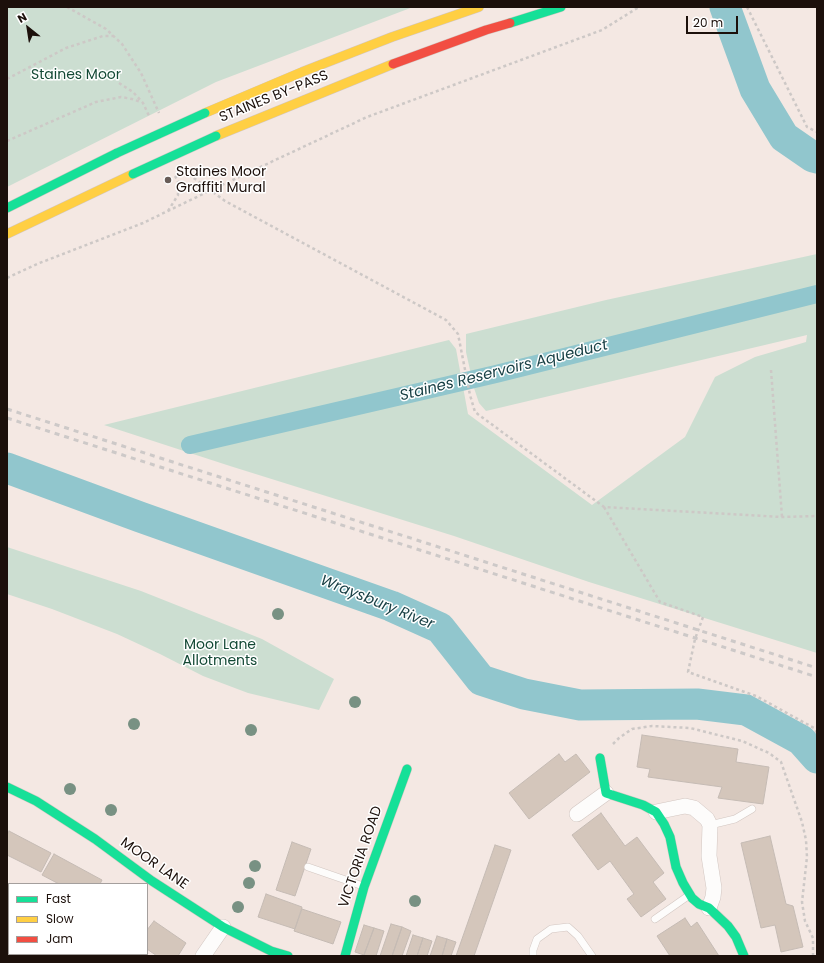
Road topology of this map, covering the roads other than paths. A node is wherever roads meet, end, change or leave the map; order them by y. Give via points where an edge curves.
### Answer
1 (478, 7) edge
2 (561, 7) edge
3 (7, 208) edge
4 (7, 234) edge
5 (600, 758) dead end
6 (407, 769) dead end
7 (7, 787) edge
8 (606, 793) junction
9 (752, 809) dead end
10 (656, 812) junction
11 (577, 814) dead end
12 (710, 826) junction
13 (308, 867) dead end
14 (364, 886) junction
15 (690, 894) junction
16 (709, 908) junction
17 (655, 919) dead end
18 (223, 927) junction
19 (203, 956) edge
20 (288, 956) edge
21 (345, 956) edge
22 (533, 956) edge
23 (592, 956) edge
24 (744, 956) edge

1 - 3 main road, STAINES BY-PASS, bridge via 392,37 204,113
2 - 4 main road, STAINES BY-PASS, bridge via 405,59 216,136
5 - 8 main road
6 - 14 main road, VICTORIA ROAD
7 - 18 main road, MOOR LANE via 36,801 75,826 152,881
8 - 10 main road
8 - 11 street
9 - 12 lane via 735,819
10 - 12 street via 685,806 694,808 707,819
10 - 15 main road via 670,837 676,867
12 - 16 street via 709,856 714,888
13 - 14 lane
14 - 21 main road, VICTORIA ROAD
15 - 16 main road via 699,904
15 - 17 lane
16 - 24 main road via 728,926
18 - 19 street
18 - 20 main road, MOOR LANE via 271,951
22 - 23 lane via 532,950 537,939 551,929 568,927

